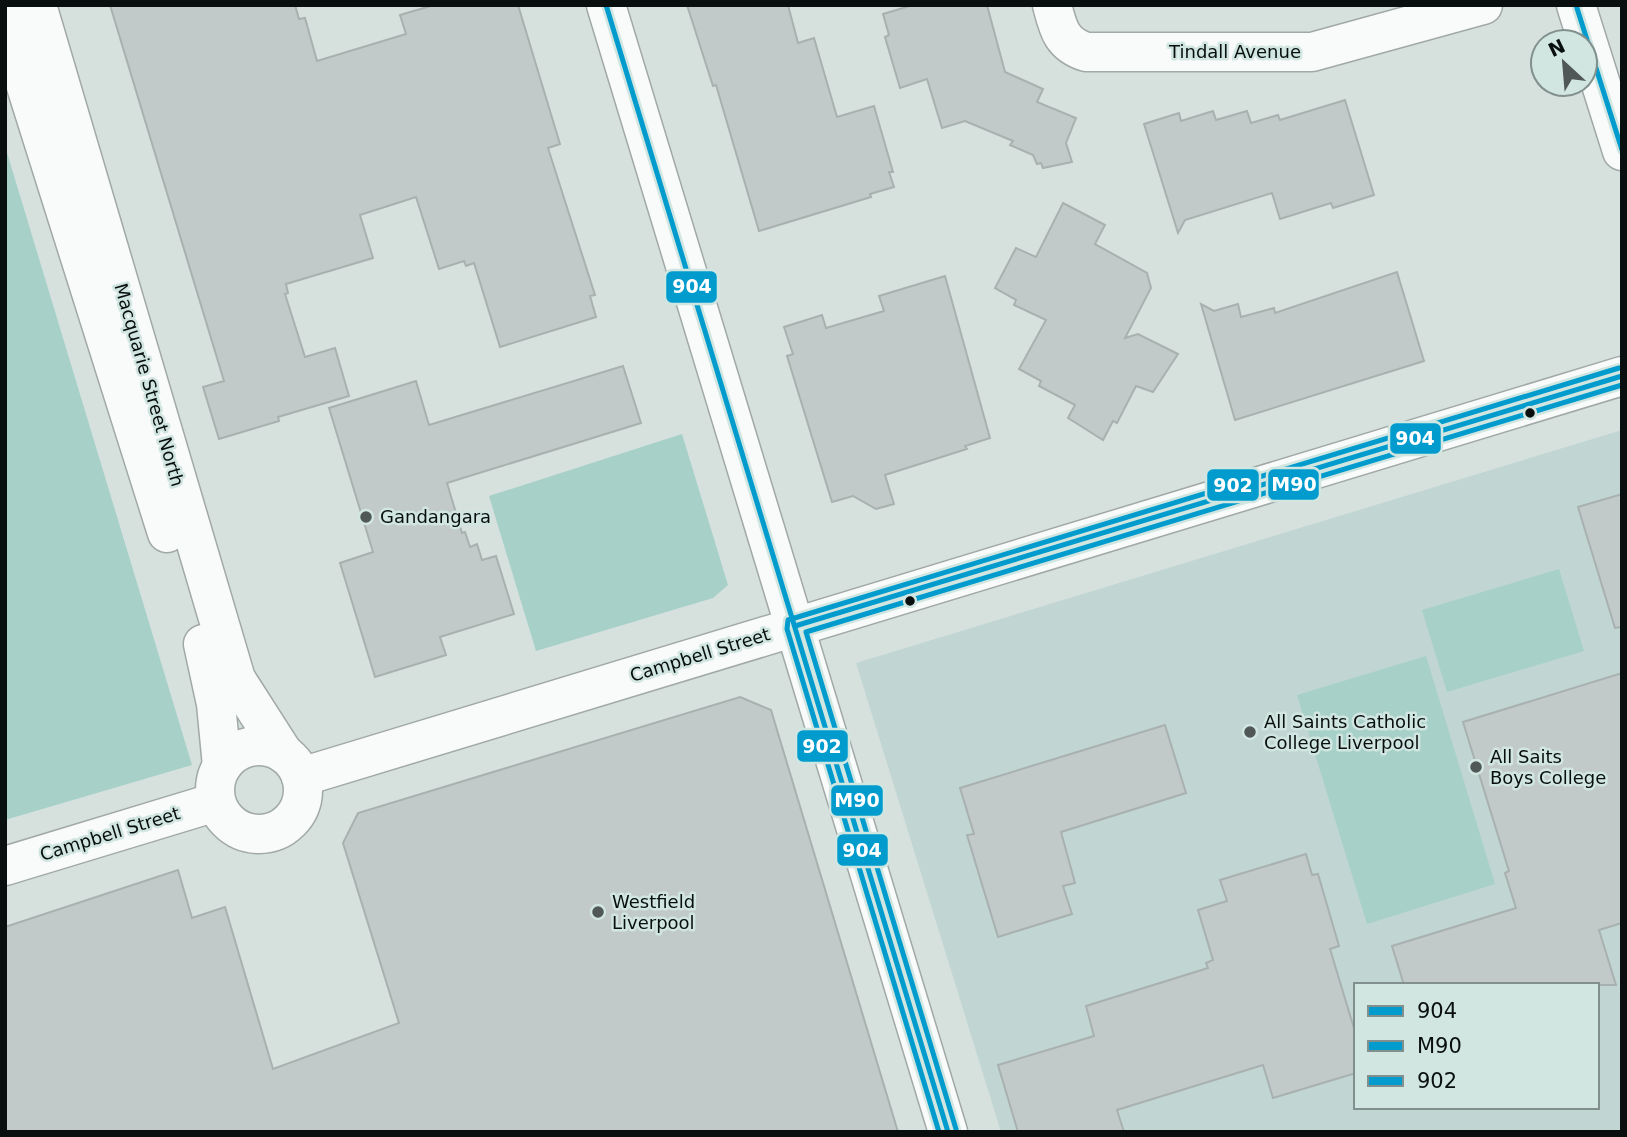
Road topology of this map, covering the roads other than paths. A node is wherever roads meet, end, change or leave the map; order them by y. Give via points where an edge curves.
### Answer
1 (37, 5) edge
2 (606, 5) edge
3 (1052, 5) edge
4 (1483, 5) edge
5 (1576, 5) edge
6 (5, 20) edge
7 (1622, 151) edge
8 (1622, 376) edge
9 (795, 626) junction
10 (293, 766) junction
11 (219, 784) junction
12 (5, 866) edge
13 (948, 1132) edge

1 - 10 street, Macquarie Street North via 236,679
2 - 9 street
3 - 4 street, Tindall Avenue via 1060,36 1071,47 1086,52 1312,52
5 - 7 street
6 - 11 street, Macquarie Street North via 202,643 216,704
8 - 9 street, Campbell Street
9 - 10 street, Campbell Street
9 - 13 street
10 - 11 street, Campbell Street via 264,747 244,748
10 - 11 street via 303,791 297,812 283,828 270,834 242,832 221,815
11 - 12 street, Campbell Street

